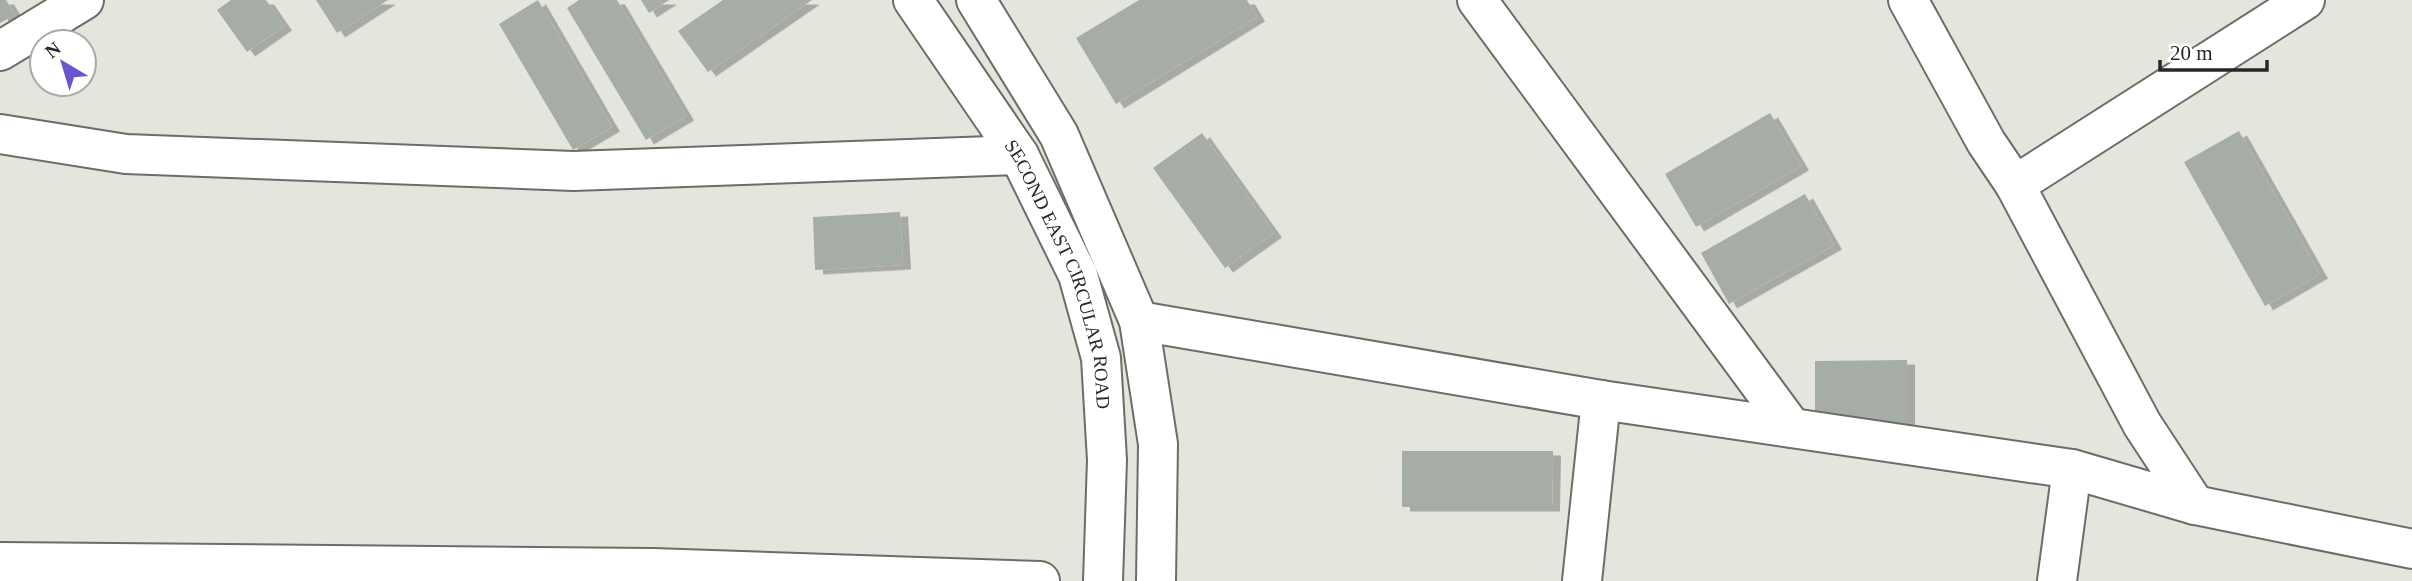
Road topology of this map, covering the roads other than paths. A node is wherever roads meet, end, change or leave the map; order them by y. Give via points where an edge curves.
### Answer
1 (84, 0) edge
2 (913, 0) edge
3 (976, 0) edge
4 (1477, 0) edge
5 (1908, 0) edge
6 (2305, 0) edge
7 (0, 51) edge
8 (0, 134) edge
9 (1019, 155) junction
10 (2015, 185) junction
11 (1139, 321) junction
12 (1601, 400) junction
13 (1793, 428) junction
14 (2072, 469) junction
15 (2195, 505) junction
16 (2412, 549) edge
17 (0, 562) edge
18 (283, 572) edge
19 (652, 575) edge
20 (1040, 581) edge
21 (1103, 581) edge
22 (1156, 581) edge
23 (1582, 581) edge
24 (2057, 581) edge

1 - 7 street
2 - 9 street, SECOND EAST CIRCULAR ROAD
3 - 11 street via 1059,135
4 - 13 street
5 - 10 street via 1986,142
6 - 10 street
8 - 9 street via 127,154 573,171
9 - 21 street, SECOND EAST CIRCULAR ROAD via 1078,275 1101,358 1107,460
10 - 15 street via 2142,424
11 - 12 street
11 - 22 street via 1158,443
12 - 13 street
12 - 23 street
13 - 14 street
14 - 15 street
14 - 24 street
15 - 16 street
17 - 18 street
18 - 19 street
19 - 20 street

